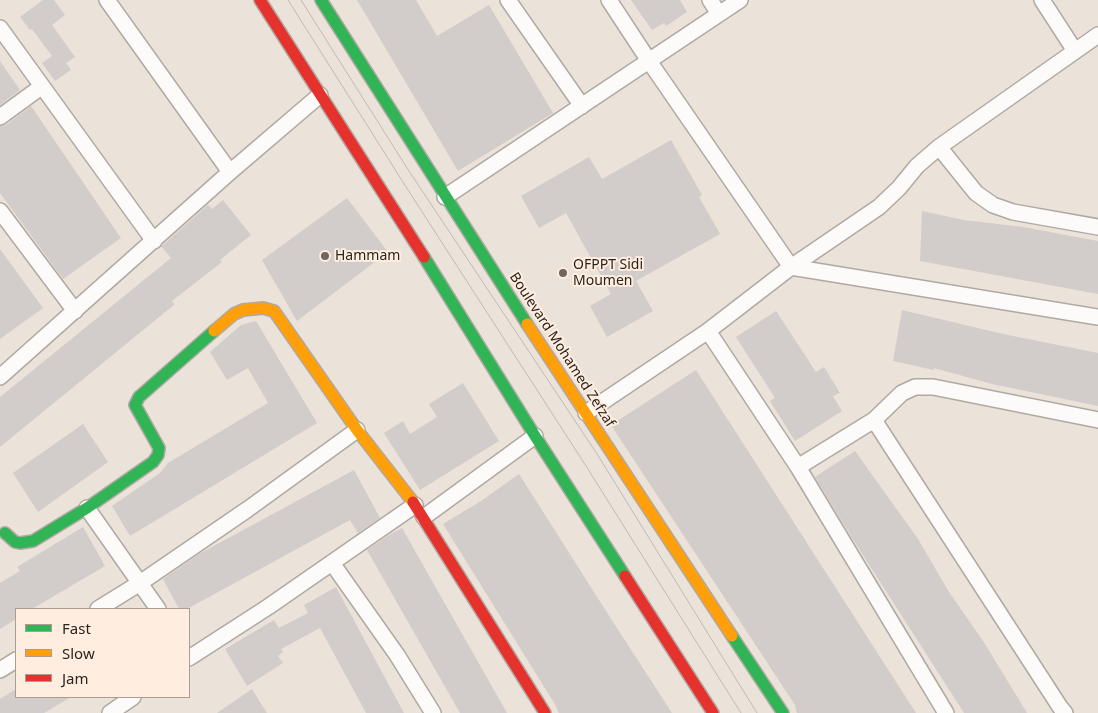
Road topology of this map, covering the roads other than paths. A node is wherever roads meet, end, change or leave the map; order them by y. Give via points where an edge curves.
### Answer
1 (107, 0) edge
2 (260, 0) edge
3 (321, 0) edge
4 (508, 0) edge
5 (609, 0) edge
6 (710, 0) edge
7 (740, 0) edge
8 (1042, 0) edge
9 (719, 14) junction
10 (0, 28) edge
11 (1098, 34) edge
12 (1075, 51) junction
13 (648, 61) junction
14 (41, 87) junction
15 (320, 95) junction
16 (582, 106) junction
17 (0, 117) edge
18 (939, 146) junction
19 (230, 172) junction
20 (445, 197) junction
21 (0, 211) edge
22 (1098, 227) edge
23 (154, 241) junction
24 (791, 267) junction
25 (75, 311) junction
26 (1098, 317) edge
27 (708, 331) junction
28 (0, 377) edge
29 (586, 413) junction
30 (874, 420) junction
31 (1098, 420) edge
32 (357, 430) junction
33 (534, 436) junction
34 (798, 467) junction
35 (87, 508) junction
36 (419, 511) junction
37 (5, 533) dead end
38 (332, 563) junction
39 (140, 583) junction
40 (100, 608) edge
41 (157, 608) edge
42 (190, 655) edge
43 (15, 661) edge
44 (0, 670) edge
45 (132, 698) edge
46 (110, 713) edge
47 (433, 713) edge
48 (545, 713) edge
49 (713, 713) edge
50 (783, 713) edge
51 (946, 713) edge
52 (1066, 713) edge

1 - 19 street
2 - 15 main road
3 - 20 main road, Boulevard Mohamed Zefzaf
4 - 16 street
5 - 13 street
6 - 9 street
7 - 9 street
8 - 12 street
9 - 13 street
10 - 14 street
11 - 12 street
12 - 18 street
13 - 16 street
13 - 24 street
14 - 17 street
14 - 23 street
15 - 19 street
15 - 33 main road
16 - 20 street
18 - 22 street via 976,193 993,206
18 - 24 street via 879,206
19 - 23 street
20 - 29 main road, Boulevard Mohamed Zefzaf
21 - 25 street
23 - 25 street
24 - 26 street
24 - 27 street
25 - 28 street
27 - 29 street
27 - 34 street
29 - 50 main road, Boulevard Mohamed Zefzaf
30 - 31 street via 902,393 927,386
30 - 34 street
30 - 52 street
32 - 35 main road via 274,311 263,308 242,310 139,397 136,409 157,441 158,455 153,462
32 - 36 main road
32 - 39 street via 248,510
33 - 36 street
33 - 49 main road
34 - 51 street
35 - 37 main road via 28,542 16,542
35 - 39 street
36 - 38 street
36 - 48 main road
38 - 42 street
38 - 47 street via 397,654
39 - 40 street
39 - 41 street
43 - 44 street
45 - 46 street

